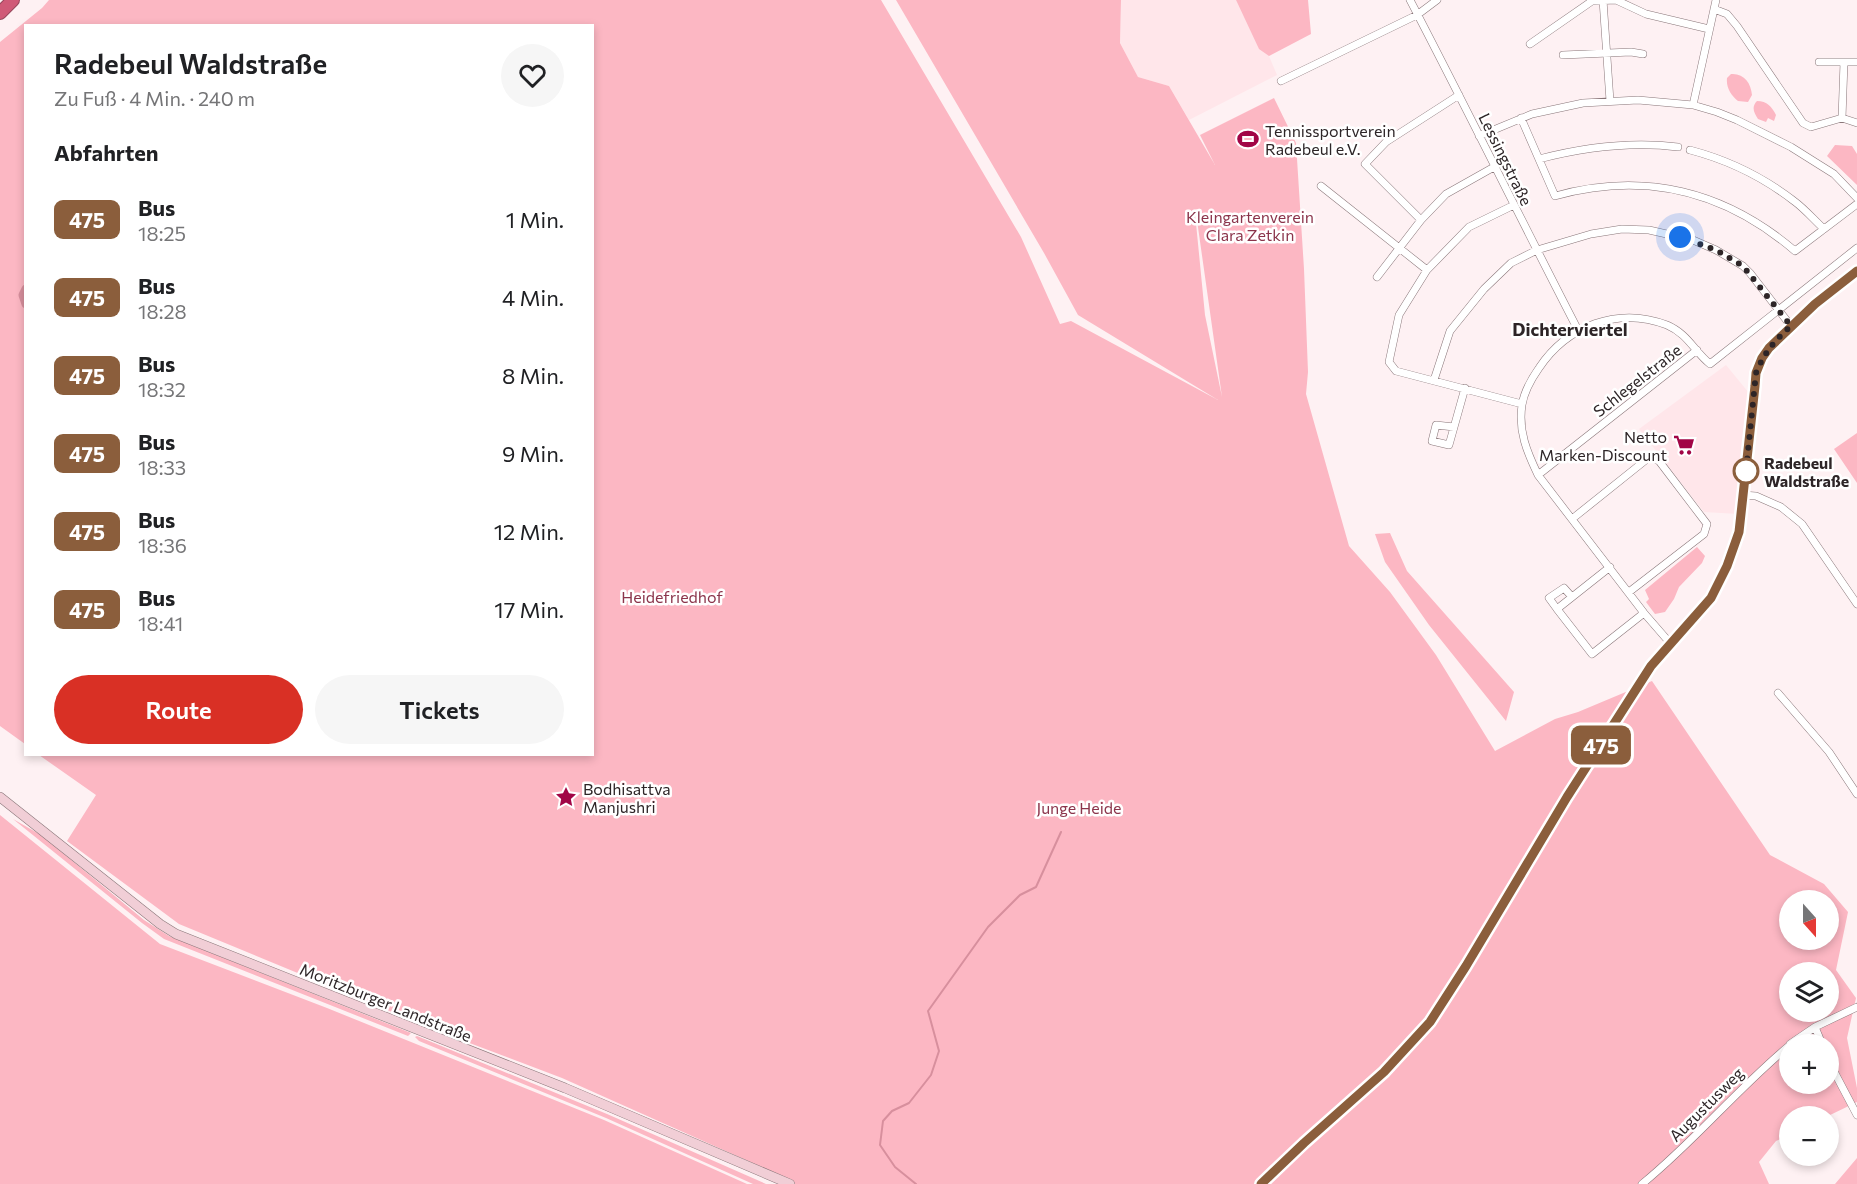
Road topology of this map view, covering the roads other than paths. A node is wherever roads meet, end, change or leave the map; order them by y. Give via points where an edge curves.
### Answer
1 (13, 0) edge
2 (1410, 0) edge
3 (1437, 0) edge
4 (1604, 0) edge
5 (1616, 0) edge
6 (1716, 0) edge
7 (1714, 9) junction
8 (0, 12) edge
9 (1417, 15) junction
10 (1709, 29) junction
11 (1530, 44) dead end
12 (1606, 53) junction
13 (1643, 54) dead end
14 (1563, 55) dead end
15 (1819, 62) dead end
16 (1844, 62) junction
17 (1857, 63) edge
18 (1281, 81) dead end
19 (1459, 95) junction
20 (1610, 101) junction
21 (1693, 105) junction
22 (1521, 118) junction
23 (1842, 118) junction
24 (1857, 123) edge
25 (1479, 136) junction
26 (1678, 147) dead end
27 (1690, 150) dead end
28 (1539, 159) junction
29 (1494, 167) junction
30 (1321, 186) dead end
31 (1857, 198) edge
32 (1857, 204) edge
33 (1514, 206) junction
34 (1420, 220) junction
35 (1824, 229) junction
36 (1398, 247) junction
37 (1857, 248) edge
38 (1537, 250) junction
39 (1427, 270) junction
40 (1857, 271) edge
41 (1377, 277) dead end
42 (1778, 310) junction
43 (1791, 326) junction
44 (1578, 330) junction
45 (1697, 350) junction
46 (1434, 380) junction
47 (1465, 388) junction
48 (1522, 404) junction
49 (1454, 427) dead end
50 (1538, 475) junction
51 (1743, 495) junction
52 (1572, 519) junction
53 (1610, 567) junction
54 (1629, 592) junction
55 (1572, 597) junction
56 (1857, 604) edge
57 (1557, 609) junction
58 (1644, 613) junction
59 (1670, 643) junction
60 (1778, 693) dead end
61 (1857, 794) edge
62 (0, 797) edge
63 (1857, 1007) edge
64 (1815, 1027) junction
65 (1805, 1034) edge
66 (1818, 1034) edge
67 (1779, 1053) edge
68 (1839, 1081) edge
69 (1857, 1115) edge
70 (790, 1184) edge
71 (1261, 1184) edge
72 (1642, 1184) edge

1 - 8 highway
2 - 9 street, Lessingstraße
3 - 9 street
4 - 5 street
4 - 11 street via 1592,1
4 - 12 street
5 - 10 street via 1646,14
6 - 7 street
7 - 10 street
7 - 23 street via 1727,14 1803,123 1811,127
9 - 18 street
9 - 19 street, Lessingstraße
10 - 21 street
12 - 13 street
12 - 14 street
12 - 20 street
15 - 16 street
16 - 17 street
16 - 23 street
19 - 25 street, Lessingstraße
19 - 34 street via 1386,142 1365,164
20 - 21 street
20 - 22 street via 1583,103
21 - 31 street via 1737,120 1791,147 1834,174
22 - 25 street
22 - 28 street
23 - 24 street
25 - 29 street, Lessingstraße
26 - 28 street via 1617,145 1577,149
27 - 35 street via 1716,157 1761,178 1795,201
28 - 35 street via 1555,196 1617,185 1676,190 1741,213 1795,251
29 - 33 street, Lessingstraße
29 - 34 street via 1446,194
30 - 36 street
32 - 35 street
33 - 38 street, Lessingstraße
33 - 39 street via 1469,227
34 - 36 street
36 - 39 street
36 - 41 street
37 - 42 street
38 - 42 street via 1591,234 1622,230 1668,233 1716,250 1743,266
38 - 44 street, Lessingstraße
38 - 46 street via 1511,263 1450,331
39 - 46 street via 1399,315 1389,362 1396,371
40 - 43 street
42 - 43 street
42 - 45 street via 1710,364
43 - 51 street via 1769,348 1756,373
44 - 45 street via 1625,318 1650,321 1684,334
44 - 48 street via 1546,357
45 - 50 street, Schlegelstraße
46 - 47 street
47 - 48 street
47 - 49 street
48 - 50 street via 1526,450
50 - 52 street
51 - 56 street via 1781,507 1802,524
51 - 59 street via 1739,532 1727,566 1711,598
52 - 53 street
52 - 54 street via 1647,459 1659,461 1707,528
53 - 54 street
53 - 55 street
54 - 58 street
55 - 57 street
55 - 57 street via 1564,588 1550,598
57 - 58 street via 1592,654
58 - 59 street
59 - 71 street via 1651,666 1567,797 1430,1022 1384,1072
60 - 61 street via 1829,752
62 - 70 street, Moritzburger Landstraße via 176,934 565,1088
63 - 64 street, Augustusweg
64 - 65 street, Augustusweg
64 - 66 street
67 - 72 street, Augustusweg
68 - 69 street

